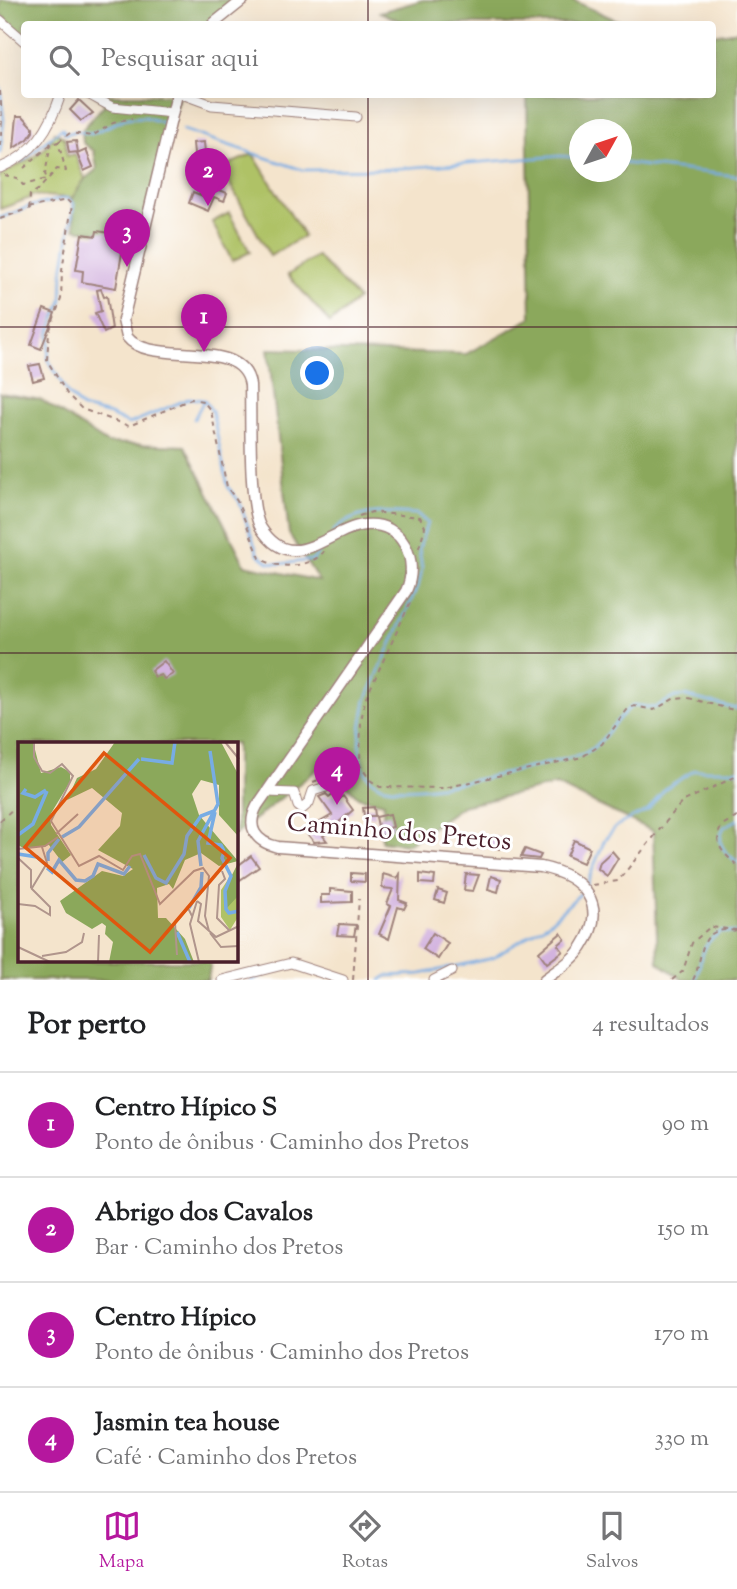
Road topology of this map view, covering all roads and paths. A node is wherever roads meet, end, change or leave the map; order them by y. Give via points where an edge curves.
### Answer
1 (243, 0) edge
2 (0, 20) edge
3 (217, 21) edge
4 (21, 38) edge
5 (0, 91) edge
6 (60, 98) edge
7 (97, 98) edge
8 (179, 98) edge
9 (192, 98) edge
10 (173, 113) junction
11 (356, 117) dead end
12 (135, 118) dead end
13 (42, 139) junction
14 (58, 142) junction
15 (51, 144) junction
16 (0, 147) edge
17 (24, 168) dead end
18 (0, 170) edge
19 (47, 179) junction
20 (29, 212) dead end
21 (360, 765) dead end
22 (737, 776) edge
23 (329, 786) dead end
24 (313, 791) junction
25 (267, 792) junction
26 (18, 804) edge
27 (737, 817) edge
28 (0, 821) edge
29 (737, 865) edge
30 (585, 888) junction
31 (359, 899) dead end
32 (737, 931) edge
33 (452, 971) dead end
34 (222, 980) edge
35 (343, 980) edge
36 (353, 980) edge
37 (434, 980) edge
38 (544, 980) edge
39 (672, 980) edge
40 (693, 980) edge

1 - 3 main road
2 - 4 street
5 - 16 path
6 - 13 street
7 - 10 street via 116,107
8 - 10 main road, Caminho dos Pretos
9 - 11 street via 212,105
10 - 25 main road, Caminho dos Pretos via 123,320 127,337 143,348 231,361 245,372 250,385 257,519 271,539 307,550 359,526 378,526 401,539 412,563 406,591
12 - 14 path via 92,135 71,133
13 - 15 path
13 - 18 street
14 - 15 path
14 - 19 path via 66,171 57,169
15 - 17 path
15 - 19 path
18 - 19 path via 23,186
19 - 20 path via 30,195
21 - 24 path via 313,779
22 - 30 path via 682,802 618,881
23 - 24 street
24 - 25 street via 302,809 294,793
25 - 30 main road, Caminho dos Pretos via 251,821 254,834 265,844 541,867 566,875
26 - 28 path
27 - 29 path via 722,825 718,840 720,850
30 - 38 main road via 592,918 586,939 574,956
31 - 36 path
32 - 39 path via 710,927 692,943 683,971
32 - 40 path via 720,930 708,938 699,951
33 - 37 street
34 - 35 street via 291,962

